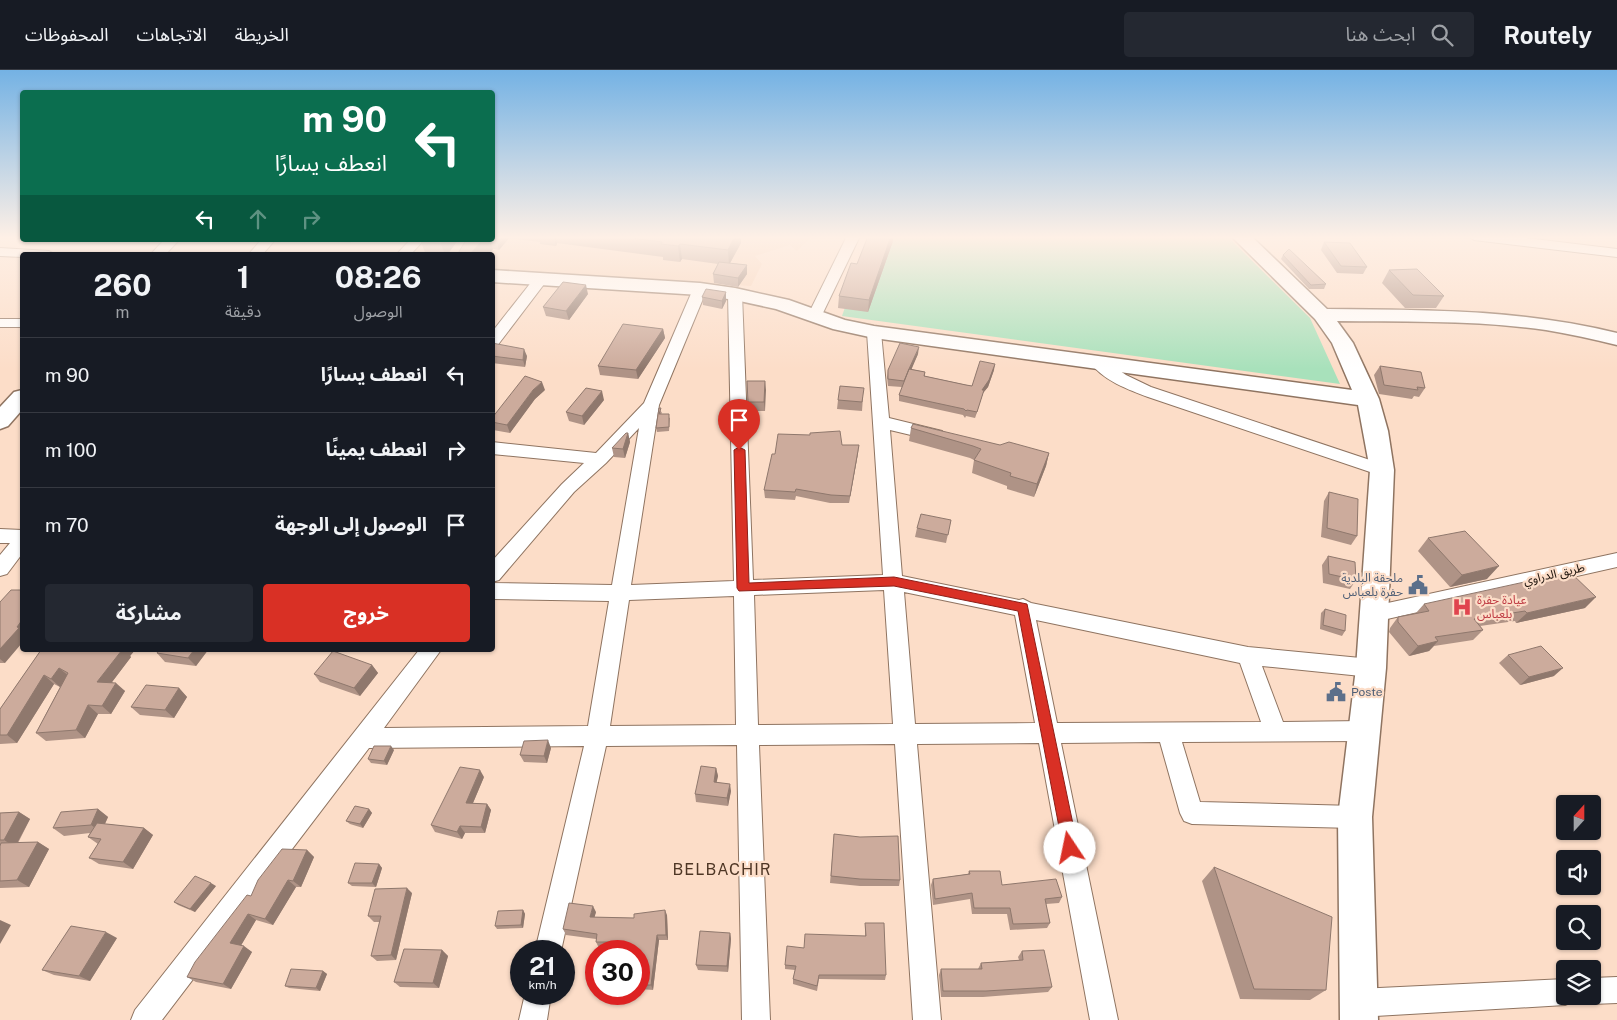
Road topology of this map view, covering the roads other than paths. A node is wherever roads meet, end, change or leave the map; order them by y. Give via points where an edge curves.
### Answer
1 (540, 280) edge
2 (562, 280) edge
3 (832, 280) edge
4 (1286, 280) edge
5 (700, 289) junction
6 (735, 294) junction
7 (1322, 315) junction
8 (814, 317) junction
9 (0, 323) edge
10 (20, 323) edge
11 (874, 332) junction
12 (495, 339) edge
13 (1617, 339) edge
14 (1098, 362) junction
15 (1368, 399) junction
16 (651, 405) junction
17 (881, 422) junction
18 (953, 439) edge
19 (495, 448) edge
20 (600, 459) junction
21 (1382, 470) junction
22 (0, 536) edge
23 (20, 537) edge
24 (20, 544) edge
25 (1617, 560) edge
26 (496, 566) edge
27 (0, 569) edge
28 (894, 582) junction
29 (743, 588) junction
30 (495, 591) edge
31 (620, 593) junction
32 (1023, 607) junction
33 (1374, 614) junction
34 (430, 652) edge
35 (1248, 656) junction
36 (1371, 668) junction
37 (1364, 731) junction
38 (1276, 732) junction
39 (1168, 733) junction
40 (905, 734) junction
41 (1048, 734) junction
42 (747, 736) junction
43 (597, 737) junction
44 (362, 738) junction
45 (1355, 817) junction
46 (551, 940) edge
47 (1617, 990) edge
48 (1601, 991) edge
49 (1556, 993) edge
50 (535, 1005) edge
51 (1358, 1012) edge
52 (145, 1020) edge
53 (532, 1020) edge
54 (756, 1020) edge
55 (927, 1020) edge
56 (1104, 1020) edge

1 - 12 street
2 - 5 street
3 - 8 street
4 - 7 street
5 - 6 street
5 - 16 street
6 - 8 street via 782,304
6 - 29 street
7 - 13 street via 1508,320 1588,330
7 - 15 street via 1342,343
8 - 11 street
9 - 10 street
11 - 14 street
11 - 17 street
14 - 15 street
14 - 21 street via 1111,375 1163,398
15 - 21 street
16 - 20 street
16 - 31 street
17 - 18 street
17 - 28 street
19 - 20 street
20 - 26 street via 568,488
21 - 33 street
22 - 23 street
24 - 27 street
25 - 33 street, طريق الدراوي
28 - 29 street
28 - 32 street
28 - 40 street
29 - 31 street
29 - 42 street
30 - 31 street
31 - 43 street
32 - 35 street
32 - 41 street
33 - 36 street
34 - 44 street
35 - 36 street
35 - 38 street
36 - 37 street
37 - 38 street
37 - 45 street
38 - 39 street
39 - 41 street
39 - 45 street via 1192,814
40 - 41 street
40 - 42 street
40 - 55 street
41 - 56 street
42 - 43 street
42 - 54 street
43 - 44 street
43 - 46 street
44 - 52 street
45 - 51 street
47 - 48 street
49 - 51 street
50 - 53 street

